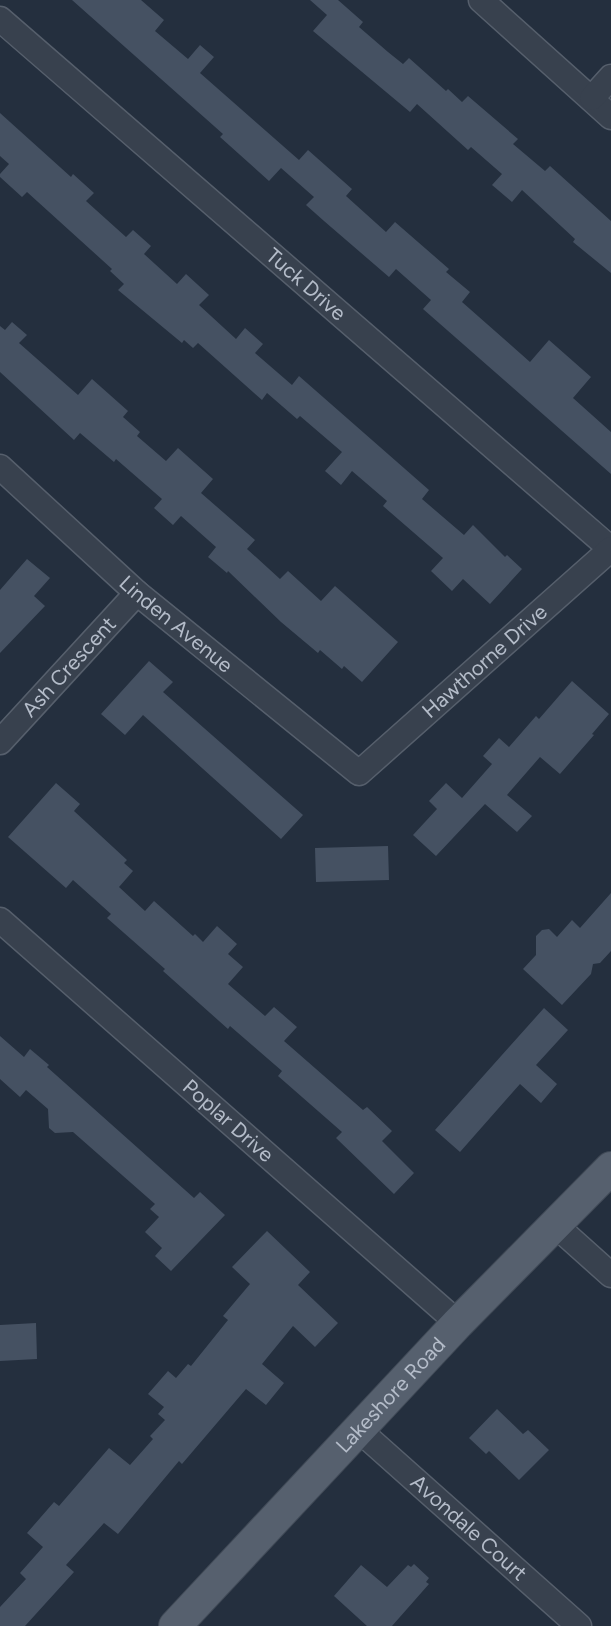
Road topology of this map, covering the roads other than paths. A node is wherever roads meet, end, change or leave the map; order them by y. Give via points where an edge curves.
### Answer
1 (481, 0) edge
2 (0, 19) edge
3 (611, 77) edge
4 (592, 98) junction
5 (611, 117) edge
6 (0, 467) edge
7 (611, 549) edge
8 (137, 592) junction
9 (0, 742) edge
10 (359, 773) joint
11 (0, 920) edge
12 (611, 1168) edge
13 (554, 1224) junction
14 (611, 1275) edge
15 (458, 1323) junction
16 (359, 1430) junction
17 (175, 1626) edge
18 (579, 1626) edge

1 - 4 street
2 - 7 street, Tuck Drive
3 - 4 street
4 - 5 street
6 - 8 street, Linden Avenue
7 - 10 street, Hawthorne Drive
8 - 9 street, Ash Crescent
8 - 10 street, Linden Avenue
11 - 15 street, Poplar Drive
12 - 13 main road, Lakeshore Road
13 - 14 street
13 - 15 main road, Lakeshore Road
15 - 16 main road, Lakeshore Road
16 - 17 main road, Lakeshore Road
16 - 18 street, Avondale Court

